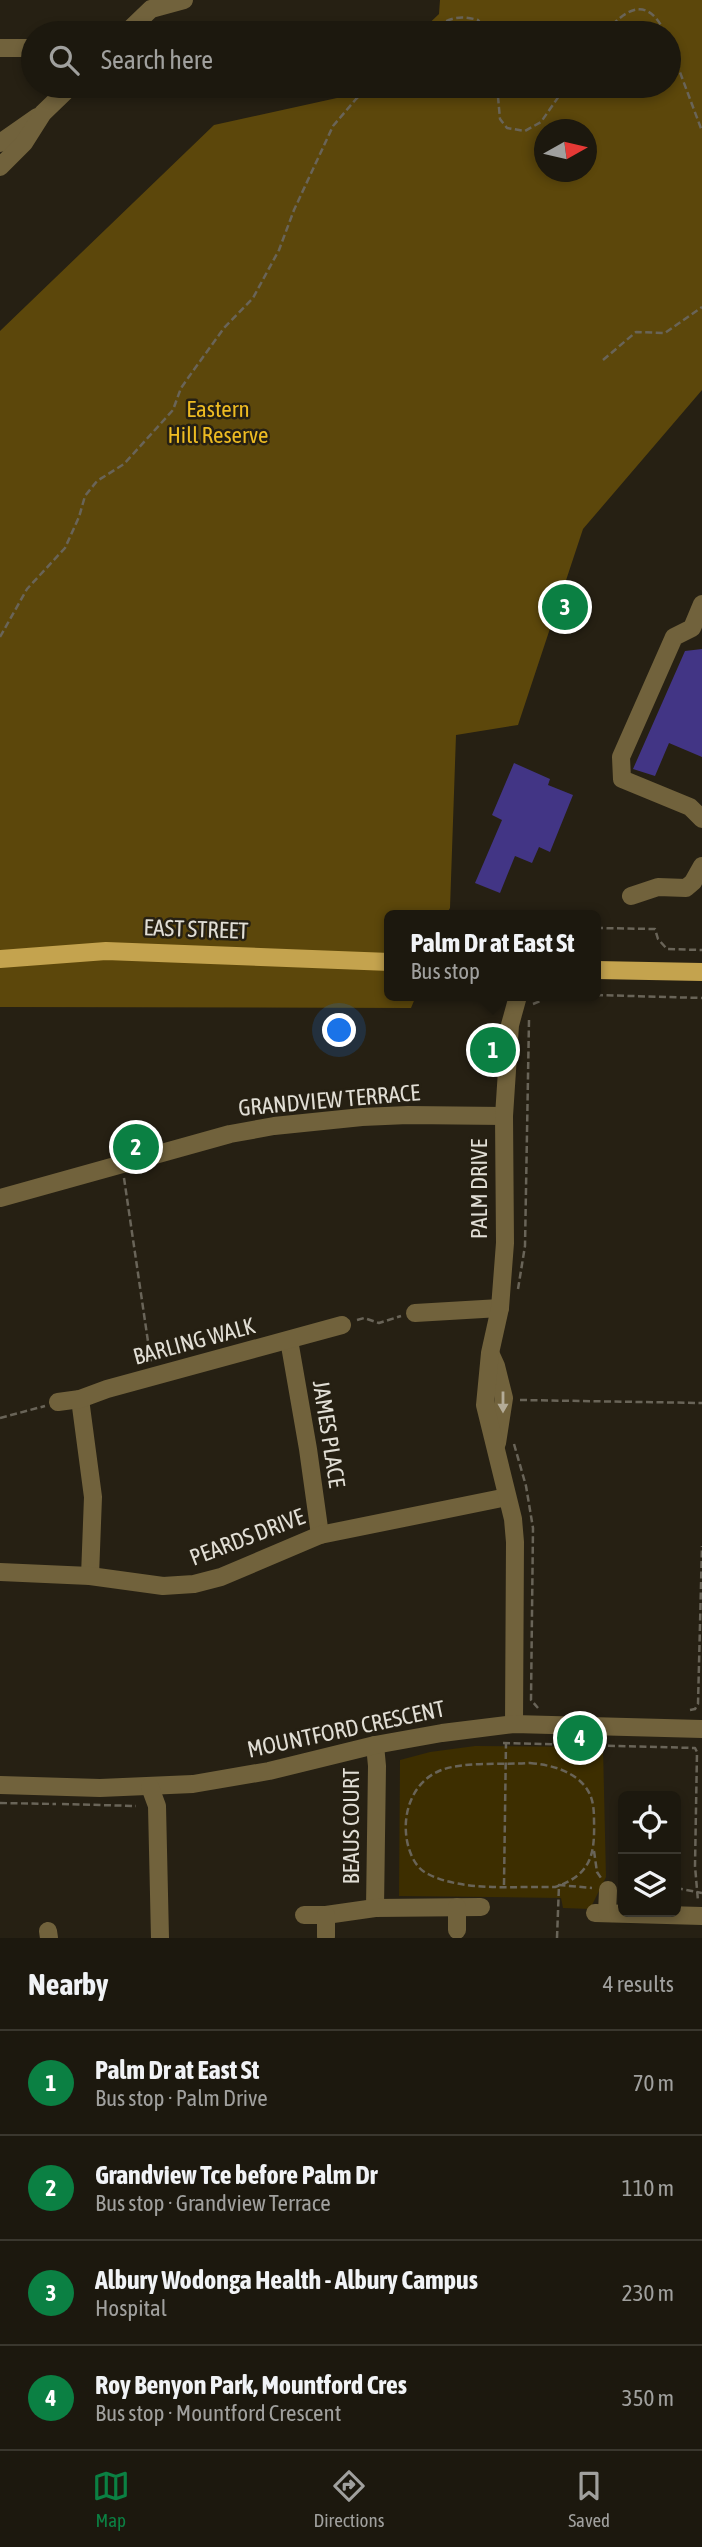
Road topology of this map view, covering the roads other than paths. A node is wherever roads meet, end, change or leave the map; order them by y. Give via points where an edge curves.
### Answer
1 (136, 0) edge
2 (143, 0) edge
3 (184, 0) edge
4 (139, 20) junction
5 (0, 48) edge
6 (21, 48) edge
7 (59, 98) edge
8 (43, 113) junction
9 (0, 143) edge
10 (0, 167) edge
11 (698, 620) edge
12 (702, 819) edge
13 (702, 866) edge
14 (632, 895) dead end
15 (0, 959) edge
16 (384, 961) edge
17 (601, 970) edge
18 (702, 972) edge
19 (505, 1001) edge
20 (524, 1002) edge
21 (510, 1025) junction
22 (504, 1116) junction
23 (0, 1198) edge
24 (500, 1308) junction
25 (415, 1313) road end
26 (342, 1325) road end
27 (289, 1340) junction
28 (80, 1399) junction
29 (58, 1402) road end
30 (508, 1497) junction
31 (320, 1535) junction
32 (0, 1572) edge
33 (90, 1577) junction
34 (702, 1729) edge
35 (509, 1731) junction
36 (375, 1745) junction
37 (0, 1785) edge
38 (150, 1787) junction
39 (608, 1888) road end
40 (457, 1907) junction
41 (481, 1907) dead end
42 (375, 1908) junction
43 (304, 1915) dead end
44 (327, 1915) junction
45 (701, 1916) edge
46 (457, 1930) dead end
47 (326, 1936) dead end
48 (148, 1938) edge
49 (160, 1938) edge

1 - 4 street
2 - 4 street
3 - 4 street via 151,9
5 - 6 street
7 - 8 street
8 - 9 street
8 - 10 street via 24,143
11 - 12 street via 674,637 621,757 622,779 690,807
13 - 14 street via 686,888 658,887
15 - 16 main road, EAST STREET via 106,951
17 - 18 main road
19 - 21 street, PALM DRIVE
20 - 21 street, PALM DRIVE
21 - 22 street, PALM DRIVE
22 - 23 street, GRANDVIEW TERRACE via 408,1115 230,1134
22 - 24 street, PALM DRIVE via 505,1243
24 - 25 street
24 - 30 street, PALM DRIVE via 489,1353 485,1405
26 - 27 street, BARLING WALK
27 - 28 street, BARLING WALK
27 - 31 street, JAMES PLACE
28 - 29 street, BARLING WALK
28 - 33 street via 93,1497
30 - 31 street, PEARDS DRIVE
30 - 35 street, PALM DRIVE via 515,1542
31 - 33 street, PEARDS DRIVE via 194,1584 163,1586
32 - 33 street, PEARDS DRIVE
34 - 35 street, MOUNTFORD CRESCENT
35 - 36 street, MOUNTFORD CRESCENT via 442,1733
36 - 38 street, MOUNTFORD CRESCENT via 269,1771
36 - 42 street, BEAUS COURT
37 - 38 street, MOUNTFORD CRESCENT
38 - 48 street via 145,1806
38 - 49 street via 156,1806
39 - 45 street via 601,1913
40 - 41 street, BEAUS COURT
40 - 42 street, BEAUS COURT
40 - 46 street
42 - 44 street, BEAUS COURT
43 - 44 street, BEAUS COURT
44 - 47 street, BEAUS COURT

